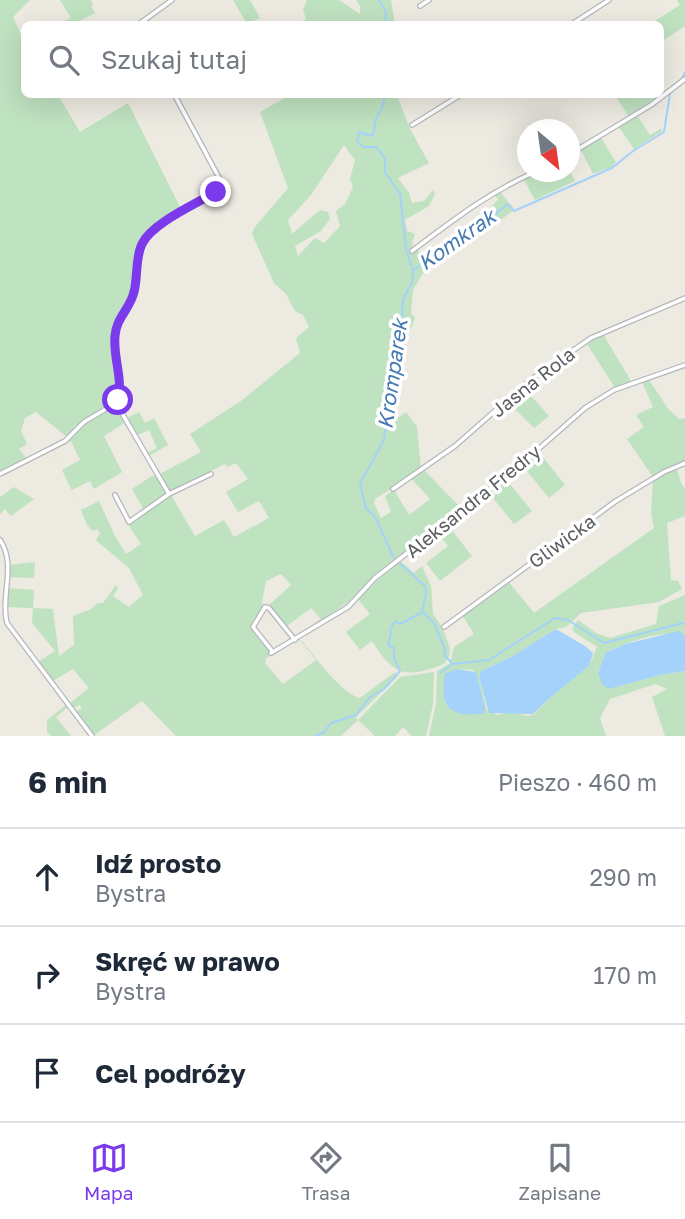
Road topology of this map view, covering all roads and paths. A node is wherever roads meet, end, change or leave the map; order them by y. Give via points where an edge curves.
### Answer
1 (173, 0) edge
2 (429, 0) edge
3 (609, 0) edge
4 (420, 6) dead end
5 (143, 21) edge
6 (577, 21) edge
7 (685, 79) edge
8 (664, 94) edge
9 (176, 98) edge
10 (456, 98) edge
11 (660, 98) edge
12 (412, 125) dead end
13 (580, 147) edge
14 (517, 179) edge
15 (412, 251) dead end
16 (685, 298) edge
17 (685, 365) edge
18 (116, 403) junction
19 (685, 463) edge
20 (0, 474) edge
21 (211, 474) dead end
22 (393, 489) dead end
23 (169, 494) junction
24 (115, 495) dead end
25 (0, 540) edge
26 (444, 627) dead end
27 (295, 639) junction
28 (92, 736) edge

1 - 5 street
2 - 4 street
3 - 6 street
7 - 8 street
9 - 18 street via 224,187 169,220 141,244 134,292 115,332 120,383
10 - 12 street
11 - 13 street
14 - 15 street
16 - 22 street, Jasna Rola via 591,338
17 - 27 street, Aleksandra Fredry via 614,390 585,408 518,467 375,578 348,607
18 - 20 street via 65,440
18 - 23 street
19 - 26 street, Gliwicka via 616,501
21 - 23 street
23 - 24 street via 129,522
25 - 28 street via 7,562 7,623
27 - 27 street, Aleksandra Fredry via 270,608 265,607 254,629 272,653

